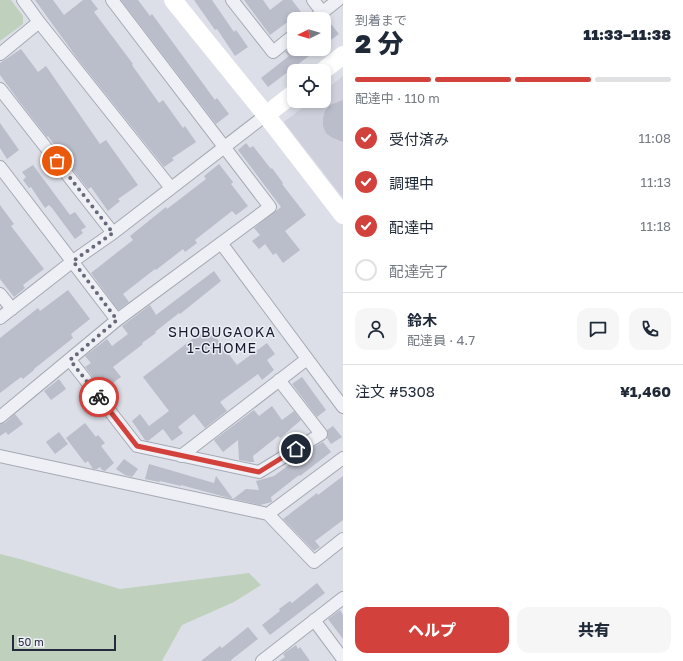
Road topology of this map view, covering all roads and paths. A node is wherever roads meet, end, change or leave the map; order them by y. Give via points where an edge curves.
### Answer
1 (23, 0) edge
2 (112, 0) edge
3 (173, 0) edge
4 (232, 0) edge
5 (313, 0) edge
6 (338, 0) edge
7 (317, 12) edge
8 (323, 12) edge
9 (39, 22) junction
10 (287, 41) edge
11 (0, 54) edge
12 (343, 55) edge
13 (331, 64) edge
14 (0, 89) edge
15 (287, 98) edge
16 (266, 115) junction
17 (224, 147) junction
18 (0, 167) edge
19 (171, 188) junction
20 (343, 216) edge
21 (113, 233) junction
22 (221, 243) junction
23 (73, 261) junction
24 (0, 294) edge
25 (12, 309) junction
26 (0, 318) edge
27 (117, 320) junction
28 (307, 359) junction
29 (70, 360) junction
30 (279, 380) junction
31 (343, 407) edge
32 (0, 418) edge
33 (0, 456) edge
34 (181, 456) junction
35 (343, 458) edge
36 (268, 514) junction
37 (343, 540) edge
38 (343, 598) edge
39 (314, 620) junction
40 (343, 659) edge
41 (262, 661) edge

1 - 9 street
2 - 17 street
3 - 16 street
4 - 10 street via 273,52
5 - 7 street
6 - 8 street
9 - 11 street
9 - 19 street
12 - 13 street
14 - 21 street
15 - 16 street
16 - 17 street
16 - 20 street
17 - 19 street
17 - 22 street via 270,207
18 - 23 street
19 - 21 street
21 - 23 street
22 - 27 street
22 - 28 street
23 - 25 street
23 - 27 street
24 - 25 street
25 - 26 street
27 - 29 street
28 - 30 street
28 - 31 street
29 - 32 street
29 - 34 street via 137,446
30 - 34 street
30 - 34 street via 321,434 259,472
33 - 36 street
35 - 36 street
36 - 37 street via 314,562
38 - 39 street
39 - 40 street
39 - 41 street

